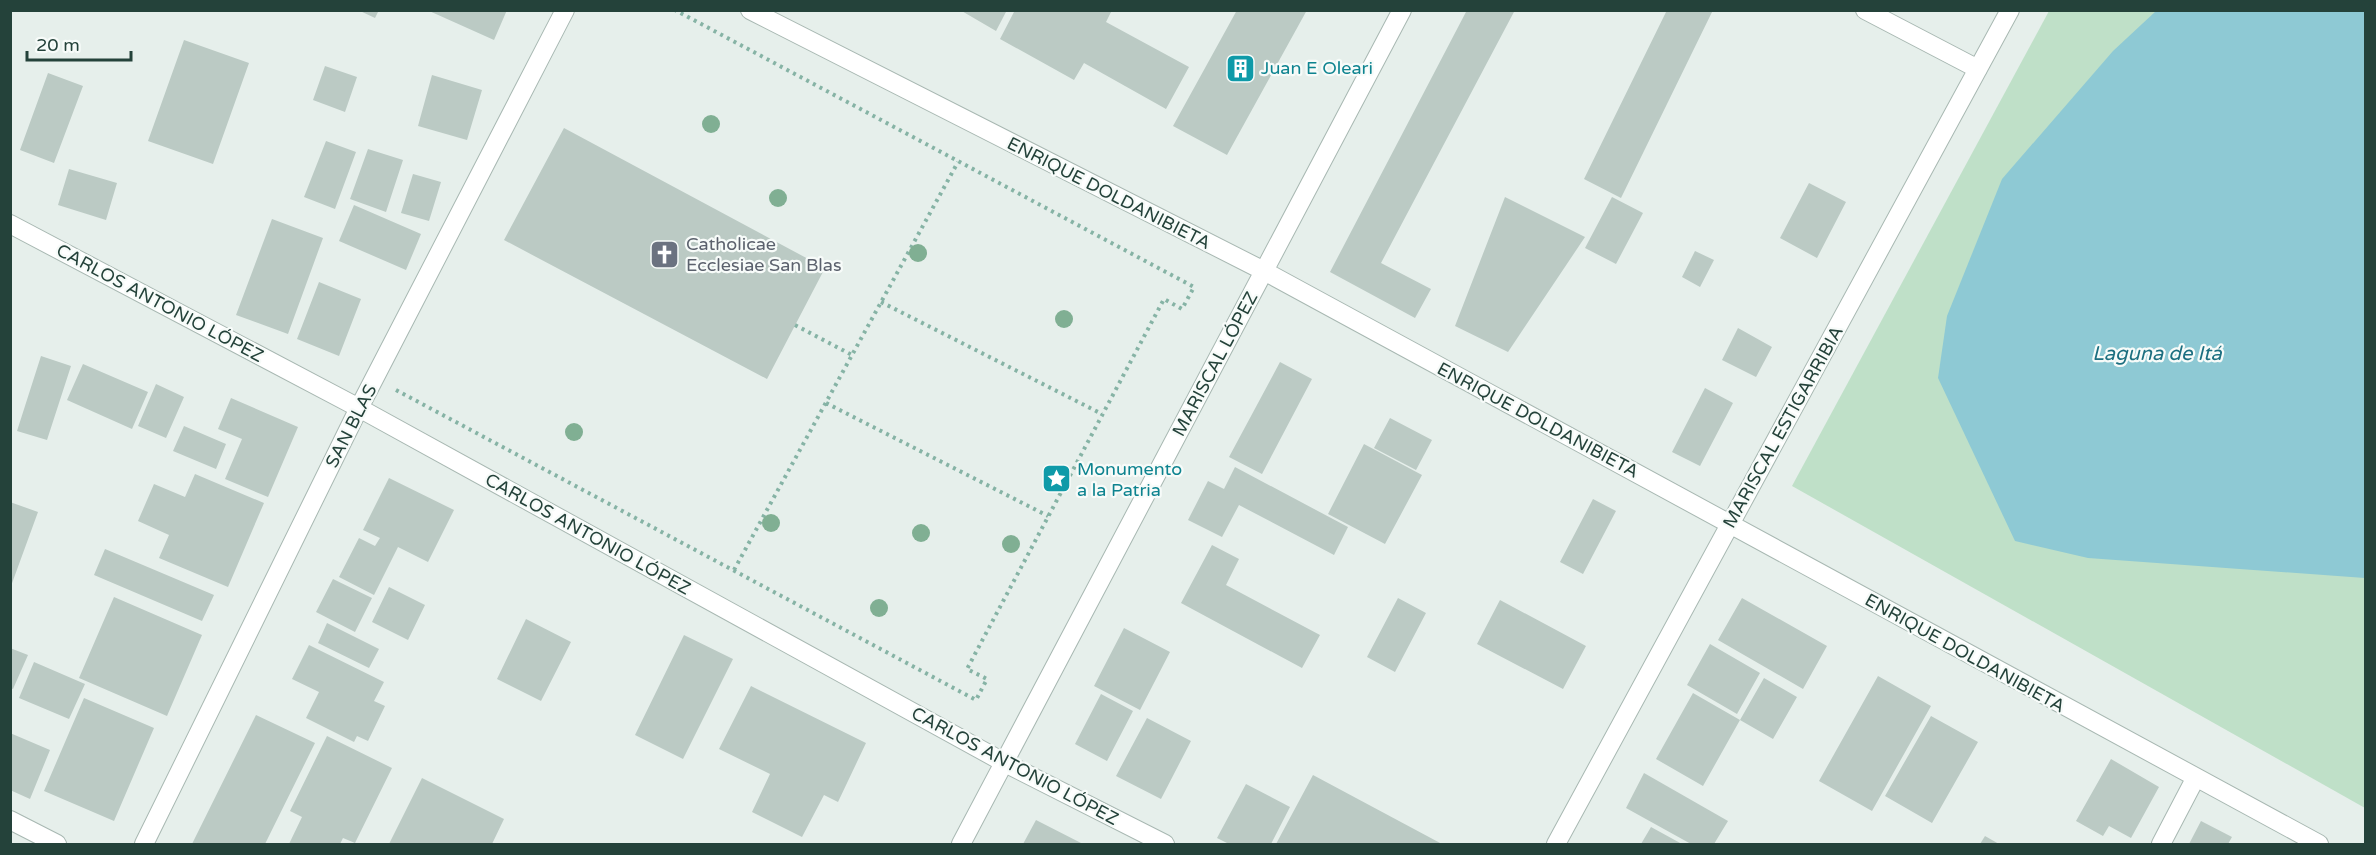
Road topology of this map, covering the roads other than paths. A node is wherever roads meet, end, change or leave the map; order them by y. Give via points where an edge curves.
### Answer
1 (565, 10) edge
2 (750, 10) edge
3 (1402, 10) edge
4 (1865, 10) edge
5 (2010, 10) edge
6 (1978, 69) junction
7 (10, 224) edge
8 (1264, 271) junction
9 (359, 408) junction
10 (1730, 524) junction
11 (1005, 762) junction
12 (2195, 779) junction
13 (10, 820) edge
14 (57, 844) edge
15 (144, 844) edge
16 (961, 844) edge
17 (1165, 844) edge
18 (1556, 844) edge
19 (2161, 844) edge
20 (2319, 844) edge

1 - 9 street, SAN BLAS
2 - 8 street, ENRIQUE DOLDANIBIETA
3 - 8 street, MARISCAL LÓPEZ
4 - 6 street
5 - 6 street, MARISCAL ESTIGARRIBIA
6 - 10 street, MARISCAL ESTIGARRIBIA
7 - 9 street, CARLOS ANTONIO LÓPEZ
8 - 10 street, ENRIQUE DOLDANIBIETA
8 - 11 street, MARISCAL LÓPEZ
9 - 11 street, CARLOS ANTONIO LÓPEZ
9 - 15 street, SAN BLAS
10 - 12 street, ENRIQUE DOLDANIBIETA
10 - 18 street, MARISCAL ESTIGARRIBIA
11 - 16 street, MARISCAL LÓPEZ
11 - 17 street, CARLOS ANTONIO LÓPEZ
12 - 19 street
12 - 20 street, ENRIQUE DOLDANIBIETA
13 - 14 street

